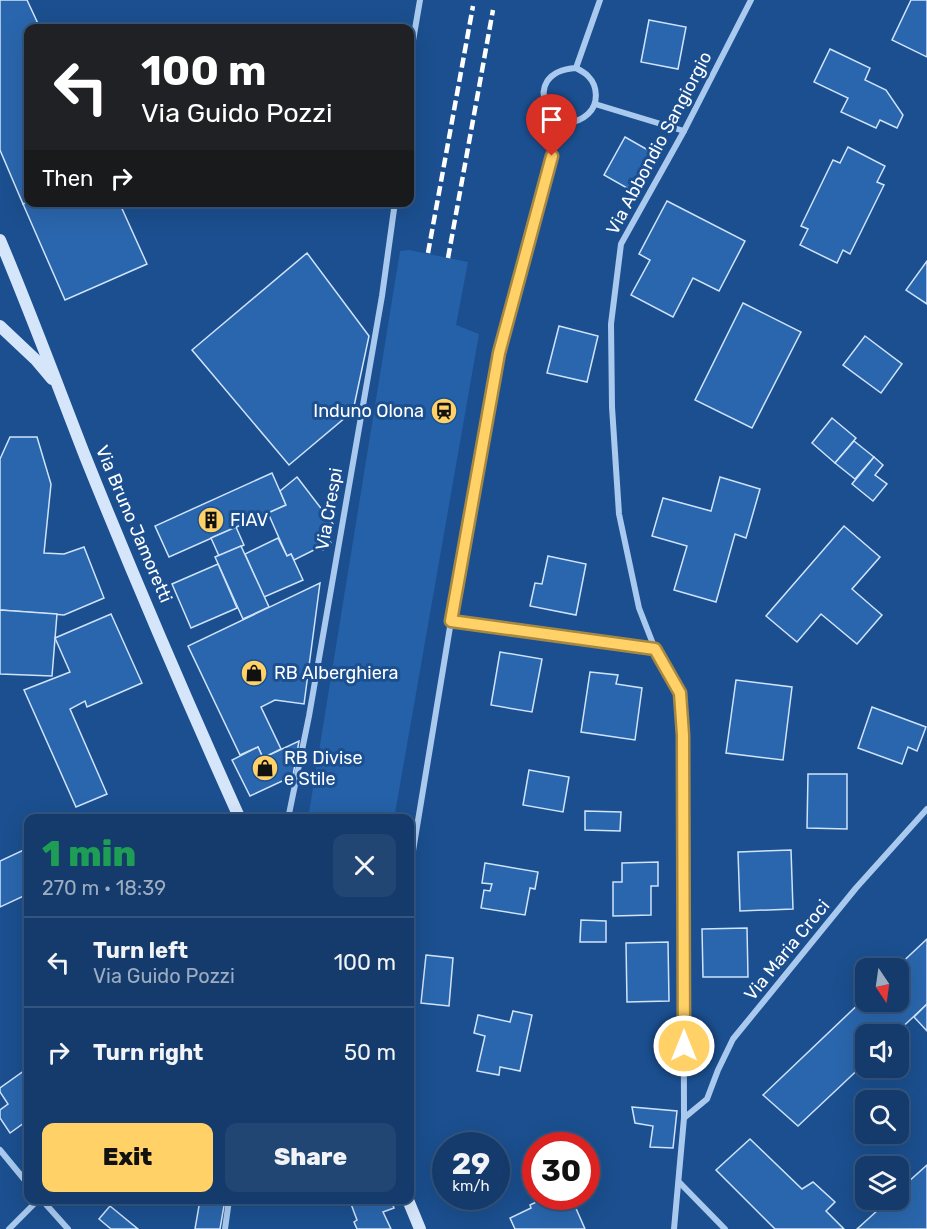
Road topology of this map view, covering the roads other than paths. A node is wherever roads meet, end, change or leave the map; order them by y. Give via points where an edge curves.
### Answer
1 (420, 0) edge
2 (600, 0) edge
3 (751, 0) edge
4 (414, 35) edge
5 (576, 68) junction
6 (595, 104) junction
7 (563, 120) junction
8 (684, 131) junction
9 (393, 207) edge
10 (0, 240) edge
11 (5, 265) edge
12 (0, 326) edge
13 (0, 338) edge
14 (14, 338) junction
15 (60, 389) junction
16 (451, 621) junction
17 (655, 649) junction
18 (927, 809) edge
19 (238, 814) edge
20 (289, 814) edge
21 (414, 845) edge
22 (684, 1118) junction
23 (0, 1150) edge
24 (24, 1179) edge
25 (679, 1182) junction
26 (36, 1204) edge
27 (44, 1204) edge
28 (228, 1204) edge
29 (410, 1204) edge
30 (9, 1229) edge
31 (68, 1229) edge
32 (225, 1229) edge
33 (420, 1229) edge
34 (674, 1229) edge
35 (725, 1229) edge

1 - 4 street
2 - 5 street
3 - 8 street, Via Abbondio Sangiorgio
5 - 6 street via 594,83
5 - 7 street via 555,73 543,93 545,105
6 - 7 street via 582,118
6 - 8 street
7 - 16 street via 499,353
8 - 17 street, Via Abbondio Sangiorgio via 621,244 611,324 619,514 639,608
9 - 20 street, Via Crespi via 375,341
10 - 11 street, Via Bruno Jamoretti
11 - 15 street, Via Bruno Jamoretti
12 - 14 street
13 - 14 street
14 - 15 street
15 - 19 street, Via Bruno Jamoretti
16 - 17 street
16 - 21 street
17 - 22 street, Via Abbondio Sangiorgio via 680,693 683,735
18 - 22 street, Via Maria Croci via 856,888 733,1039 707,1099
22 - 25 street, Via Abbondio Sangiorgio
23 - 24 street
25 - 34 street, Via Abbondio Sangiorgio
25 - 35 street
26 - 30 street
27 - 31 street
28 - 32 street
29 - 33 street

